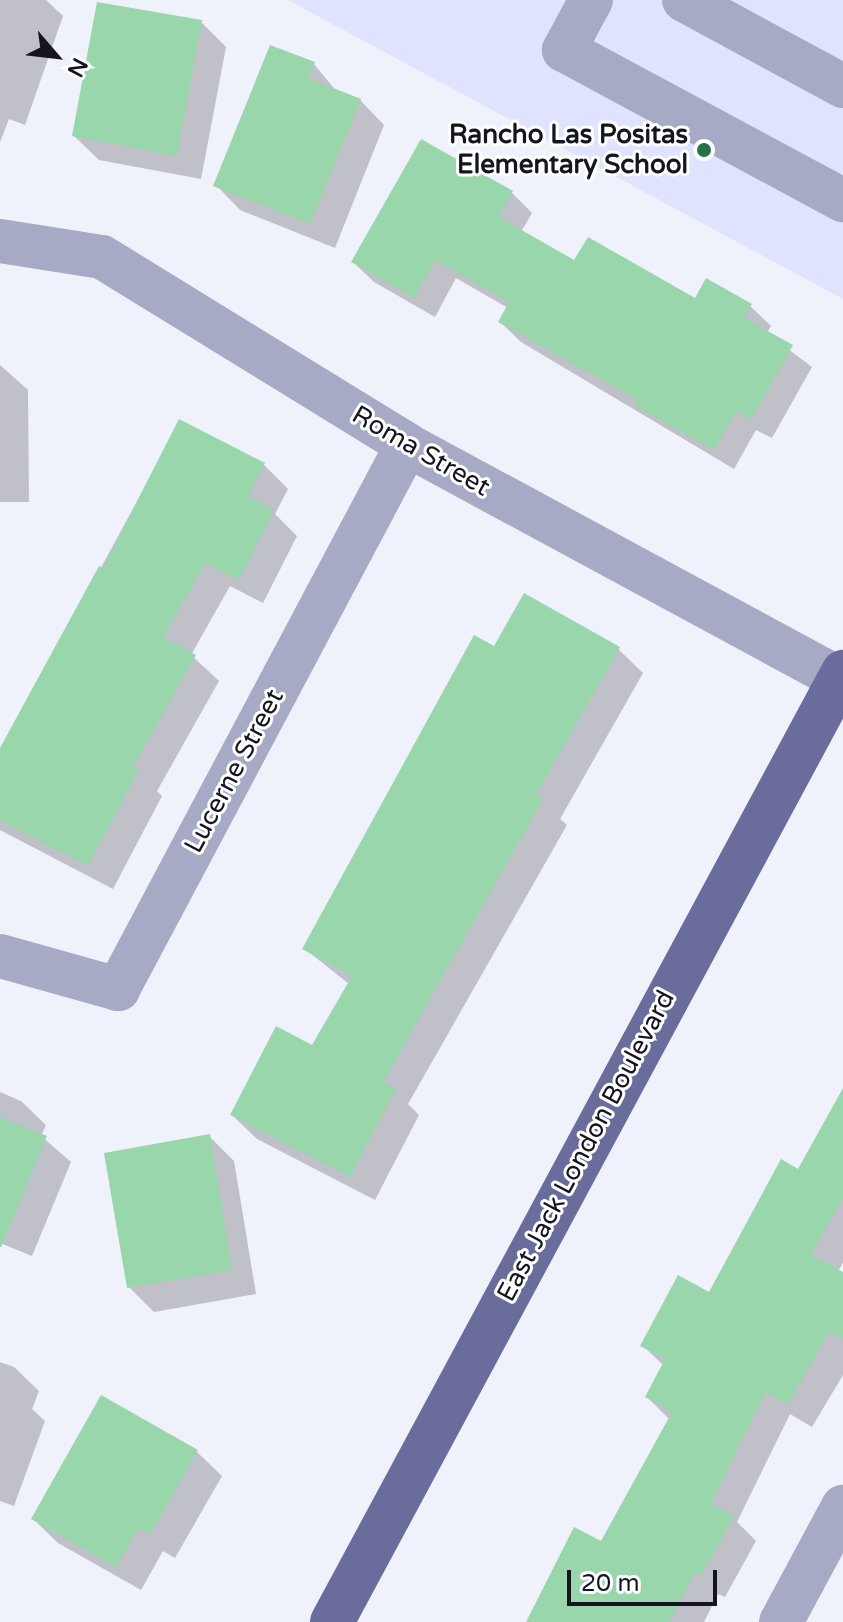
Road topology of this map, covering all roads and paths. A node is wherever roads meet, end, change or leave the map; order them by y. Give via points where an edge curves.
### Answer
1 (591, 0) edge
2 (684, 0) edge
3 (843, 86) edge
4 (843, 200) edge
5 (0, 241) edge
6 (407, 445) junction
7 (841, 676) edge
8 (0, 956) edge
9 (843, 1507) edge
10 (332, 1622) edge
11 (781, 1622) edge

1 - 4 street via 564,50
2 - 3 street
5 - 6 street, Roma Street via 102,257
6 - 7 street, Roma Street
6 - 8 street, Lucerne Street via 118,989
7 - 10 main road, East Jack London Boulevard
9 - 11 street

